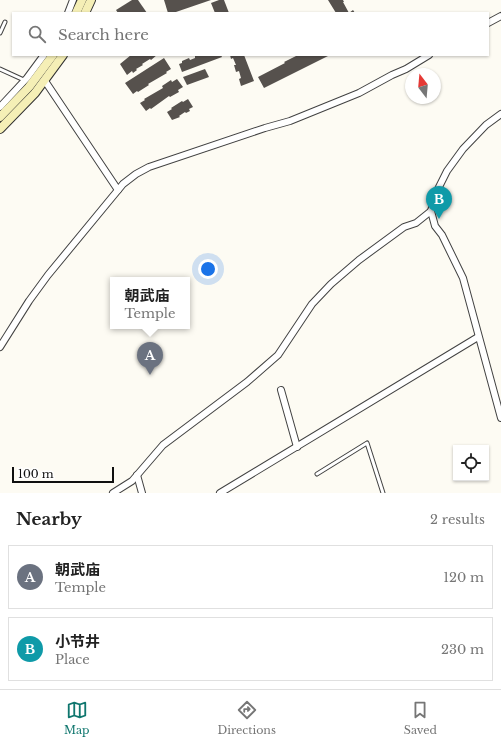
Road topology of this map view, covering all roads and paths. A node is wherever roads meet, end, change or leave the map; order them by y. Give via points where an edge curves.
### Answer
1 (73, 0) edge
2 (82, 0) edge
3 (90, 0) edge
4 (68, 12) edge
5 (76, 12) edge
6 (85, 12) edge
7 (501, 16) edge
8 (5, 22) dead end
9 (489, 22) edge
10 (0, 32) edge
11 (43, 56) edge
12 (52, 56) edge
13 (62, 56) edge
14 (427, 56) edge
15 (0, 69) edge
16 (45, 81) junction
17 (28, 82) junction
18 (0, 107) edge
19 (501, 114) edge
20 (0, 117) edge
21 (0, 129) edge
22 (118, 190) junction
23 (431, 211) junction
24 (478, 337) junction
25 (0, 347) edge
26 (281, 390) dead end
27 (501, 418) edge
28 (297, 447) junction
29 (317, 474) dead end
30 (137, 475) junction
31 (113, 493) edge
32 (142, 493) edge
33 (220, 493) edge
34 (383, 493) edge

1 - 4 street
2 - 5 main road
3 - 6 main road
7 - 9 street
8 - 10 lane
11 - 17 street
12 - 17 main road
13 - 16 main road
14 - 22 street via 359,93 290,121 149,167 129,178
15 - 17 lane
16 - 21 main road
16 - 22 street
17 - 18 street
17 - 20 main road
19 - 23 street via 486,125 447,171
22 - 25 street via 48,275
23 - 24 street via 436,226 460,270
23 - 30 street via 416,223 404,227 331,284 312,304 278,355 247,382 163,445
24 - 27 street
24 - 28 street
26 - 28 street
28 - 33 street
29 - 34 lane via 367,443
30 - 31 street
30 - 32 street

